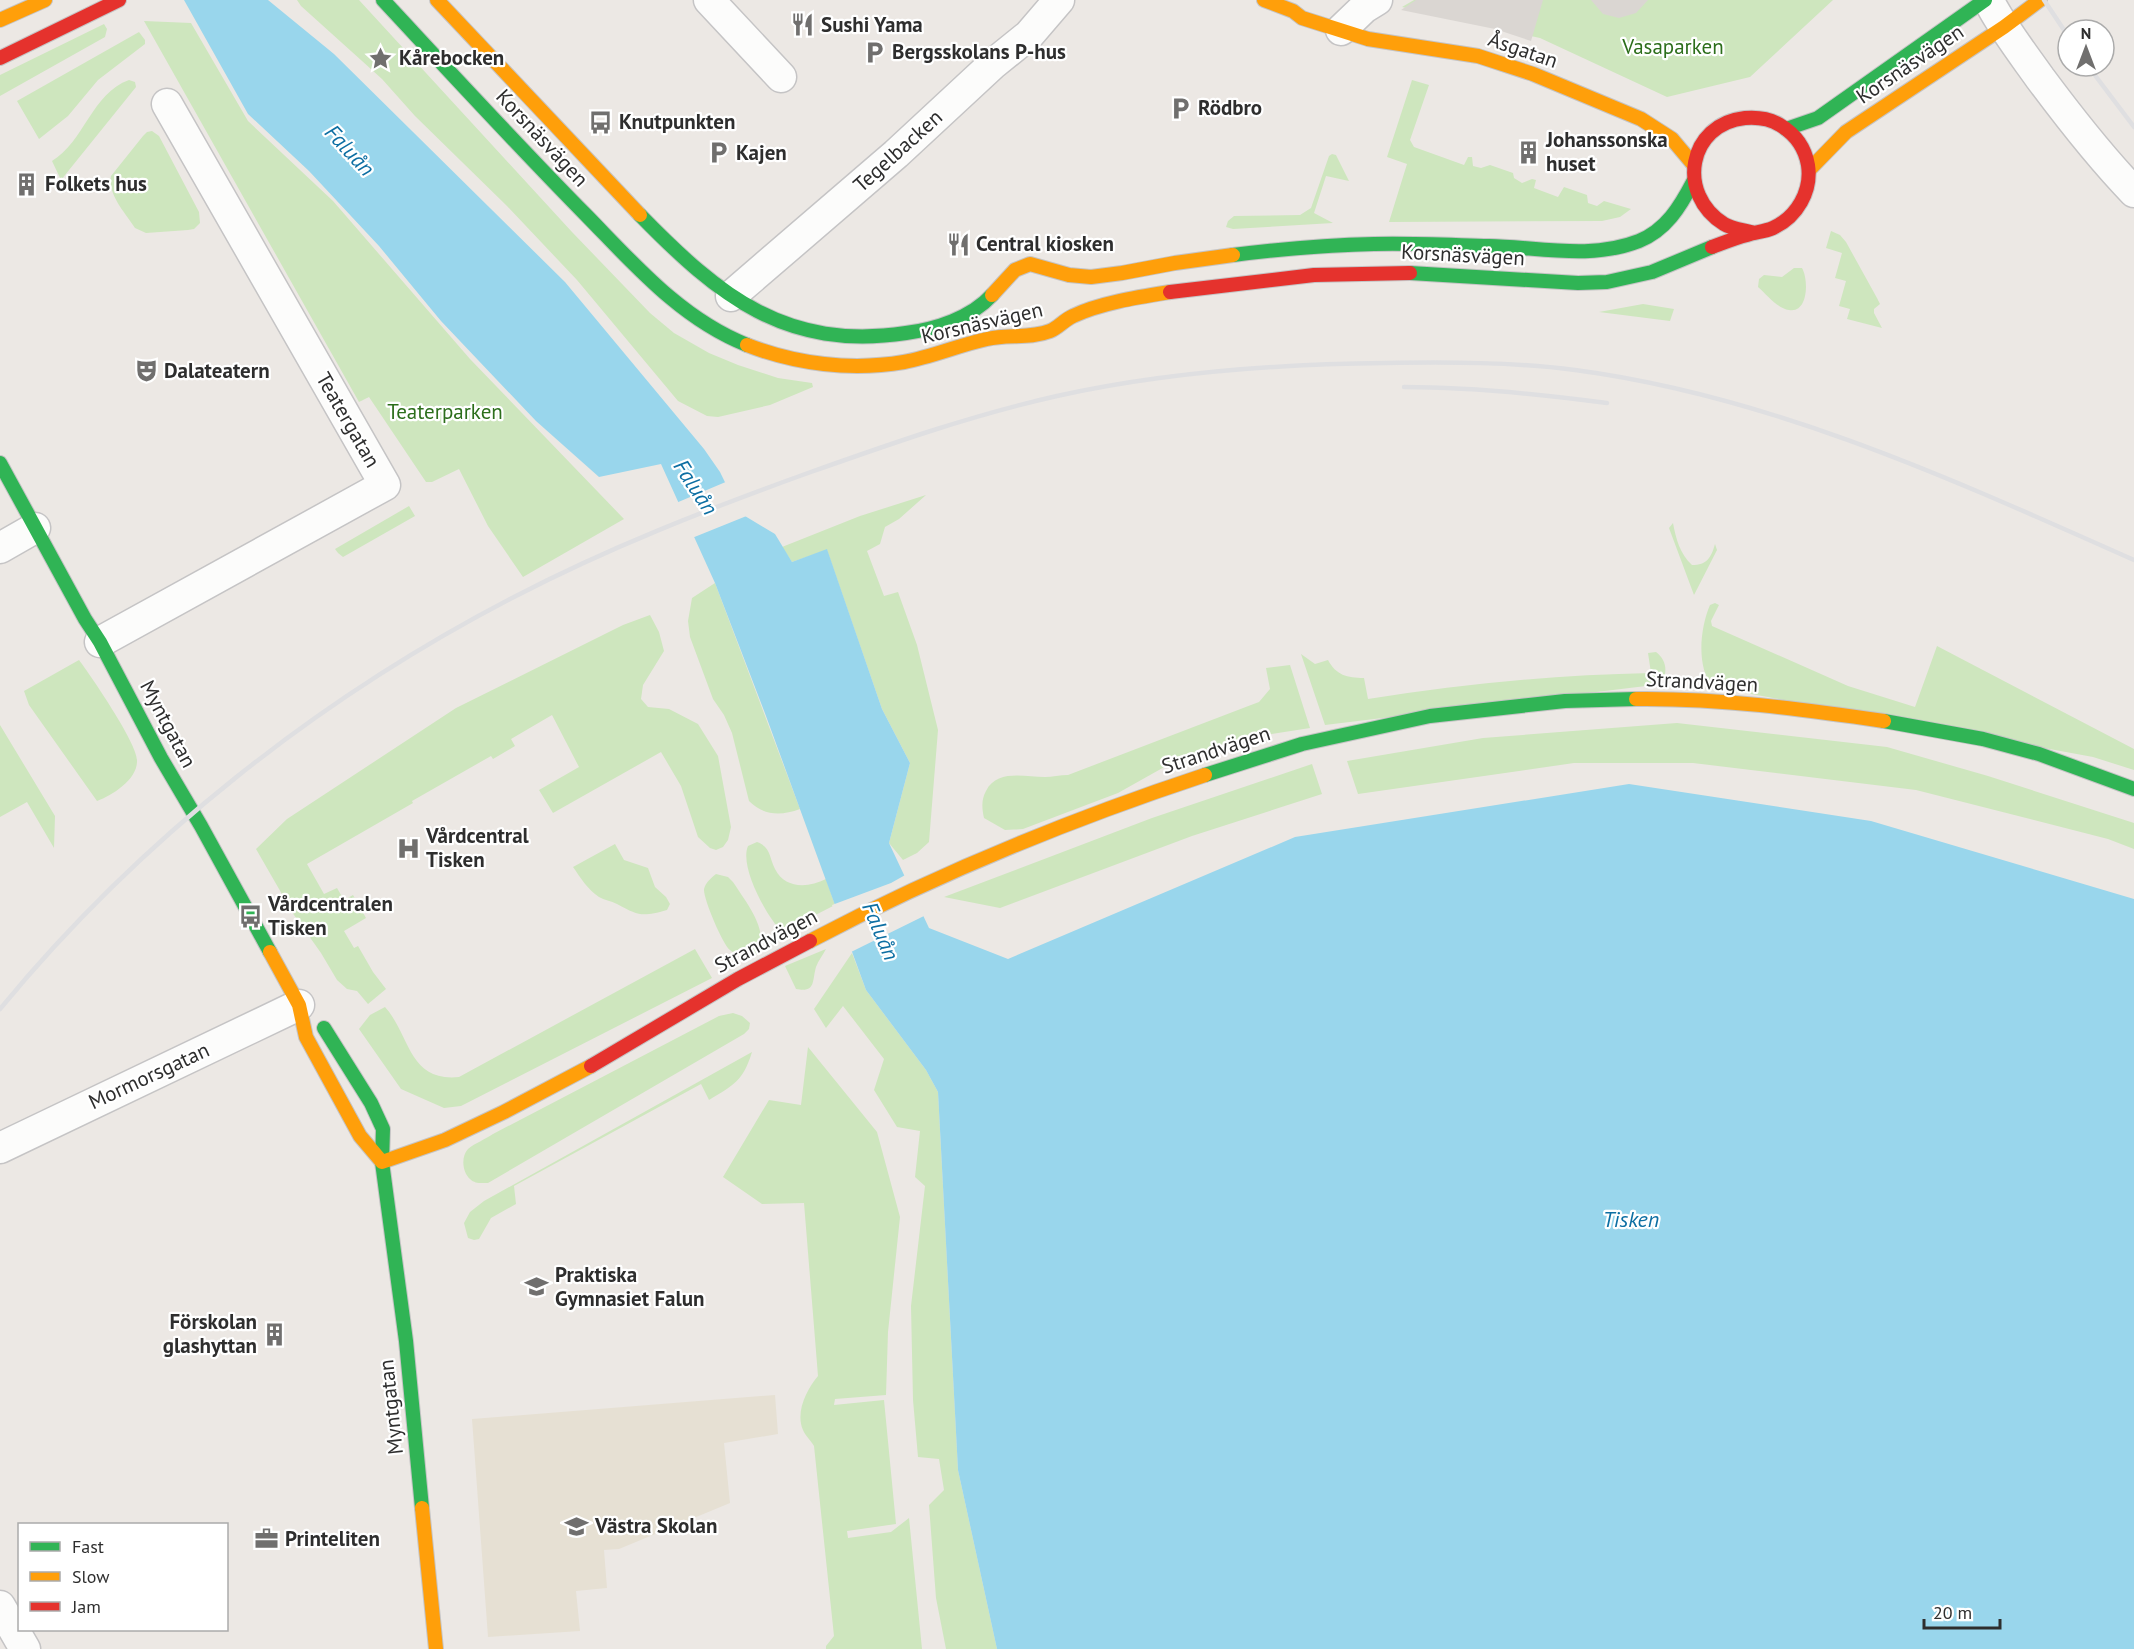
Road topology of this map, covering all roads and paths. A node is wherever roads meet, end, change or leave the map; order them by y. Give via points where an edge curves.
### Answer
1 (45, 0) edge
2 (119, 0) edge
3 (383, 0) edge
4 (437, 0) edge
5 (709, 0) edge
6 (1059, 0) edge
7 (1264, 0) edge
8 (1377, 0) edge
9 (1987, 0) edge
10 (2040, 0) edge
11 (0, 20) edge
12 (1344, 27) junction
13 (2004, 27) junction
14 (0, 58) edge
15 (781, 77) dead end
16 (167, 104) dead end
17 (1641, 119) junction
18 (1669, 119) dead end
19 (1702, 120) dead end
20 (1732, 120) junction
21 (1786, 129) junction
22 (1693, 164) junction
23 (1809, 170) junction
24 (1693, 182) junction
25 (2134, 192) edge
26 (1754, 233) junction
27 (1005, 280) junction
28 (1000, 306) dead end
29 (717, 309) junction
30 (1007, 322) dead end
31 (1030, 334) junction
32 (0, 463) edge
33 (35, 528) junction
34 (0, 548) edge
35 (100, 642) junction
36 (2134, 789) edge
37 (299, 1005) junction
38 (0, 1148) edge
39 (382, 1162) junction
40 (0, 1606) edge
41 (25, 1649) edge
42 (436, 1649) edge

1 - 11 street
2 - 14 street
3 - 29 street, Korsnäsvägen via 661,292 684,310
4 - 29 street, Korsnäsvägen via 669,244
5 - 15 street
6 - 29 street, Tegelbacken via 1029,35
7 - 12 street, Åsgatan via 1302,18
8 - 12 street
9 - 13 street
9 - 21 street, Korsnäsvägen via 1818,118
10 - 13 street, Korsnäsvägen
12 - 17 street, Åsgatan via 1368,39 1479,56
13 - 23 street, Korsnäsvägen via 1846,132
13 - 25 street via 2063,110
16 - 35 street, Teatergatan via 385,485
17 - 18 street, Åsgatan
17 - 22 street, Åsgatan via 1672,139
19 - 20 street
20 - 21 street via 1750,116
20 - 22 street via 1707,136
21 - 23 street via 1802,147
22 - 24 street
23 - 26 street via 1807,188 1794,213 1776,227
24 - 26 street via 1698,199 1720,224
24 - 27 street, Korsnäsvägen via 1670,221 1656,232 1614,249 1585,252 1517,246 1367,244 1231,254 1102,276 1069,276 1034,264 1018,267
26 - 31 street, Korsnäsvägen via 1655,271 1620,280 1415,272 1293,276 1150,296 1096,308 1049,332
27 - 28 street
27 - 29 street, Korsnäsvägen via 992,297 963,315 886,336 812,333 754,312
29 - 31 street, Korsnäsvägen via 736,341 784,358 818,364 888,364 927,358 996,336
30 - 31 street
32 - 33 street, Myntgatan
33 - 34 street
33 - 35 street, Myntgatan
35 - 37 street, Myntgatan
36 - 39 street, Strandvägen via 2039,754 1983,739 1803,709 1640,699 1565,701 1430,716 1302,744 1165,788 974,861 738,979 504,1112 445,1140
37 - 38 street, Mormorsgatan
37 - 39 street, Myntgatan via 306,1037 360,1136
37 - 39 street, Myntgatan via 325,1028 372,1103 382,1129
39 - 42 street, Myntgatan via 406,1341
40 - 41 street

